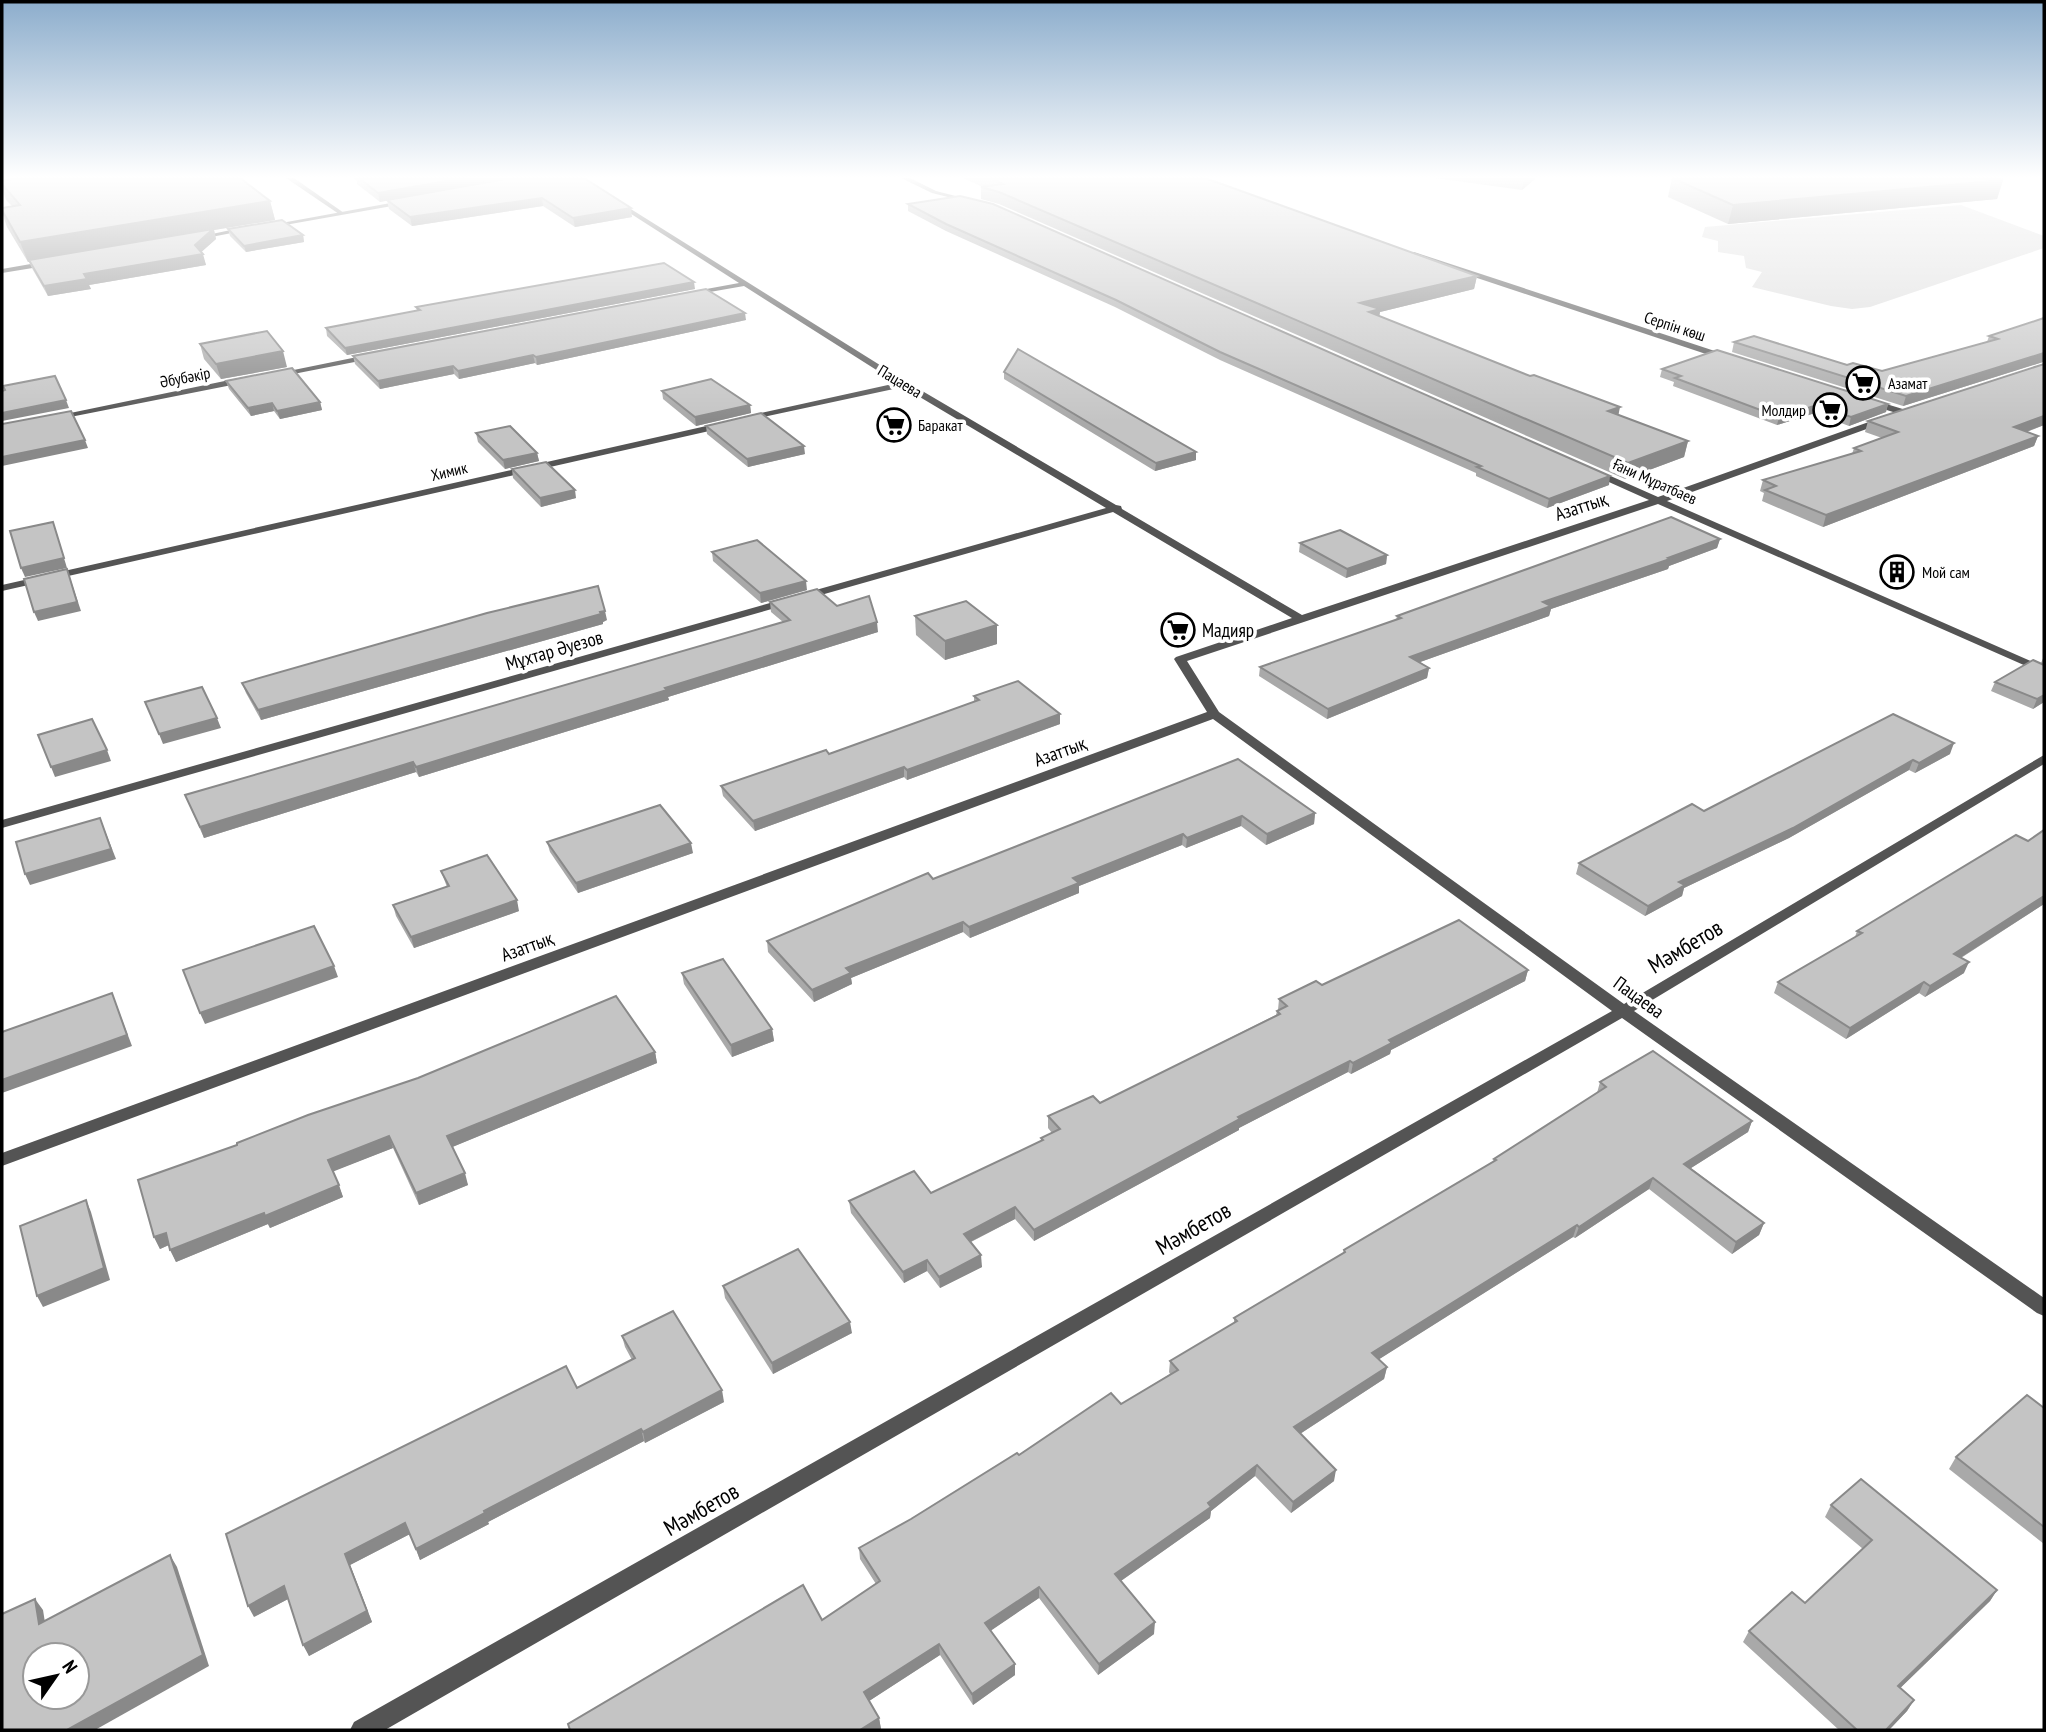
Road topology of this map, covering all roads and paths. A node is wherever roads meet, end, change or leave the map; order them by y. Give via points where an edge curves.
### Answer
1 (705, 259) edge
2 (1428, 259) edge
3 (56, 261) edge
4 (2, 271) edge
5 (745, 284) junction
6 (678, 297) edge
7 (380, 354) edge
8 (1734, 360) edge
9 (272, 375) edge
10 (259, 378) edge
11 (904, 384) junction
12 (1864, 400) edge
13 (42, 419) edge
14 (742, 421) edge
15 (729, 424) edge
16 (1582, 467) edge
17 (1659, 500) junction
18 (1117, 508) junction
19 (2, 588) edge
20 (1299, 618) junction
21 (2044, 671) edge
22 (1214, 714) junction
23 (2044, 759) edge
24 (2, 824) edge
25 (1623, 1011) junction
26 (2, 1160) edge
27 (2044, 1308) edge
28 (362, 1730) edge

1 - 5 street, Пацаева
2 - 8 street, Серпін көш
3 - 4 street
5 - 6 street
5 - 11 street, Пацаева
7 - 9 street
10 - 13 street, Әбубәкір
11 - 14 street
11 - 18 street, Пацаева
12 - 17 street, Азаттық via 1910,410
15 - 19 street, Химик
16 - 17 street, Ғани Мұратбаев
17 - 20 street, Азаттық
17 - 21 street, Ғани Мұратбаев
18 - 20 street, Пацаева
18 - 24 street, Мұхтар Әуезов
20 - 22 street, Азаттық via 1181,659
22 - 25 street, Пацаева
22 - 26 street, Азаттық
23 - 25 street, Мәмбетов
25 - 27 street, Пацаева
25 - 28 street, Мәмбетов

